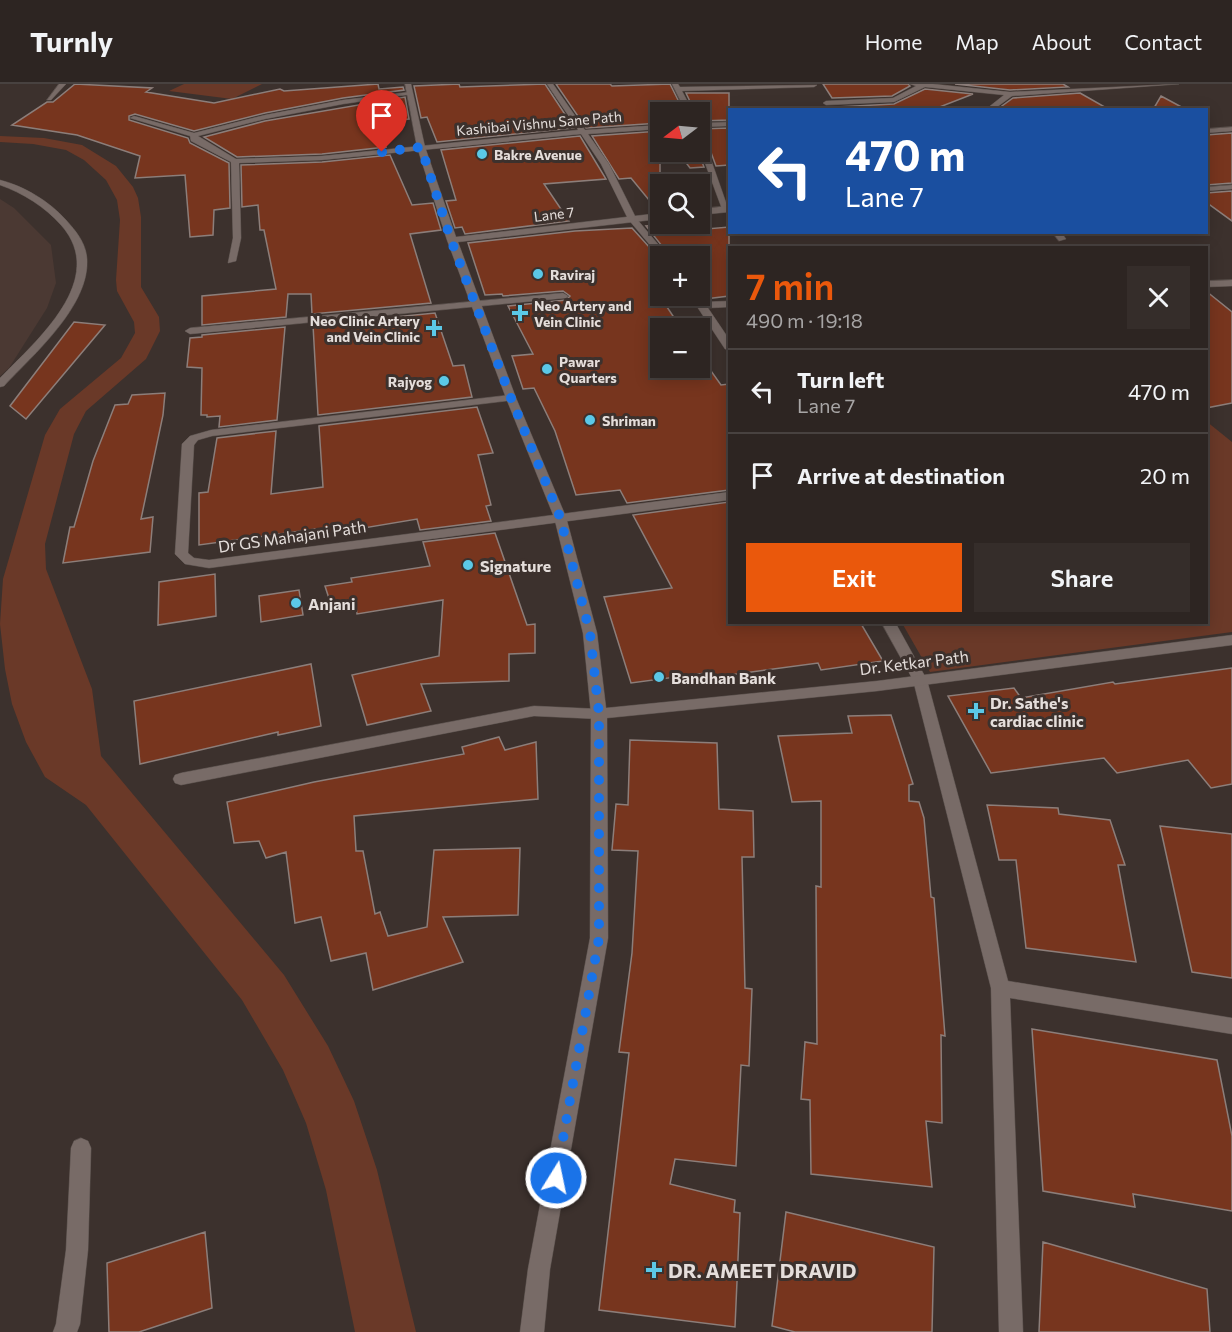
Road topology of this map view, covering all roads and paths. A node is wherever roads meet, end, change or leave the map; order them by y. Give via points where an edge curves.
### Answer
1 (63, 84) edge
2 (408, 84) edge
3 (550, 84) edge
4 (913, 84) edge
5 (1176, 84) edge
6 (814, 85) edge
7 (924, 85) edge
8 (676, 87) edge
9 (410, 94) junction
10 (1010, 94) junction
11 (49, 99) dead end
12 (684, 102) edge
13 (828, 106) edge
14 (991, 108) edge
15 (134, 118) dead end
16 (728, 124) edge
17 (710, 125) edge
18 (650, 128) edge
19 (1232, 129) edge
20 (1208, 131) edge
21 (584, 133) junction
22 (194, 135) junction
23 (421, 147) junction
24 (235, 161) junction
25 (709, 162) edge
26 (0, 182) edge
27 (1232, 187) edge
28 (1208, 189) edge
29 (727, 209) edge
30 (710, 211) edge
31 (650, 217) edge
32 (632, 219) junction
33 (451, 240) junction
34 (655, 246) edge
35 (231, 261) dead end
36 (1232, 283) edge
37 (1208, 284) edge
38 (563, 296) dead end
39 (476, 303) junction
40 (728, 304) edge
41 (710, 305) edge
42 (704, 306) edge
43 (190, 331) dead end
44 (728, 345) edge
45 (0, 384) edge
46 (511, 398) junction
47 (728, 495) edge
48 (560, 517) junction
49 (889, 624) edge
50 (1232, 640) edge
51 (920, 680) junction
52 (599, 714) junction
53 (181, 779) dead end
54 (999, 988) junction
55 (1232, 1026) edge
56 (81, 1149) dead end
57 (65, 1332) edge
58 (532, 1332) edge
59 (1011, 1332) edge

1 - 11 street
2 - 9 street
3 - 21 street
4 - 7 street
5 - 10 street
6 - 8 street
6 - 13 street
7 - 10 street
7 - 13 street via 894,100
8 - 12 street
9 - 22 street via 343,102
9 - 23 street
10 - 14 street
15 - 22 street
16 - 17 street
18 - 21 street, Kashibai Vishnu Sane Path
19 - 20 street
21 - 23 street, Kashibai Vishnu Sane Path
21 - 32 street via 605,164
22 - 24 street via 194,139
23 - 24 street via 322,158
23 - 33 street
24 - 35 street via 237,238
25 - 29 street
26 - 45 street via 42,203 61,218 75,235 82,254 82,277 60,318
27 - 28 street
29 - 30 street
31 - 32 street, Lane 7
32 - 33 street, Lane 7
32 - 34 street
33 - 39 street
36 - 37 street
38 - 39 street
39 - 43 street
39 - 46 street
40 - 41 street
42 - 44 street
46 - 48 street
46 - 48 street, Dr GS Mahajani Path via 194,438 188,444 181,554 190,561 208,564
47 - 48 street
48 - 52 street via 590,633
49 - 51 street
50 - 51 street, Dr. Ketkar Path
51 - 52 street, Dr. Ketkar Path
51 - 54 street
52 - 53 street, Dr. Ketkar Path via 534,711
52 - 58 street via 599,938 539,1269
54 - 55 street
54 - 59 street
56 - 57 street via 77,1250

